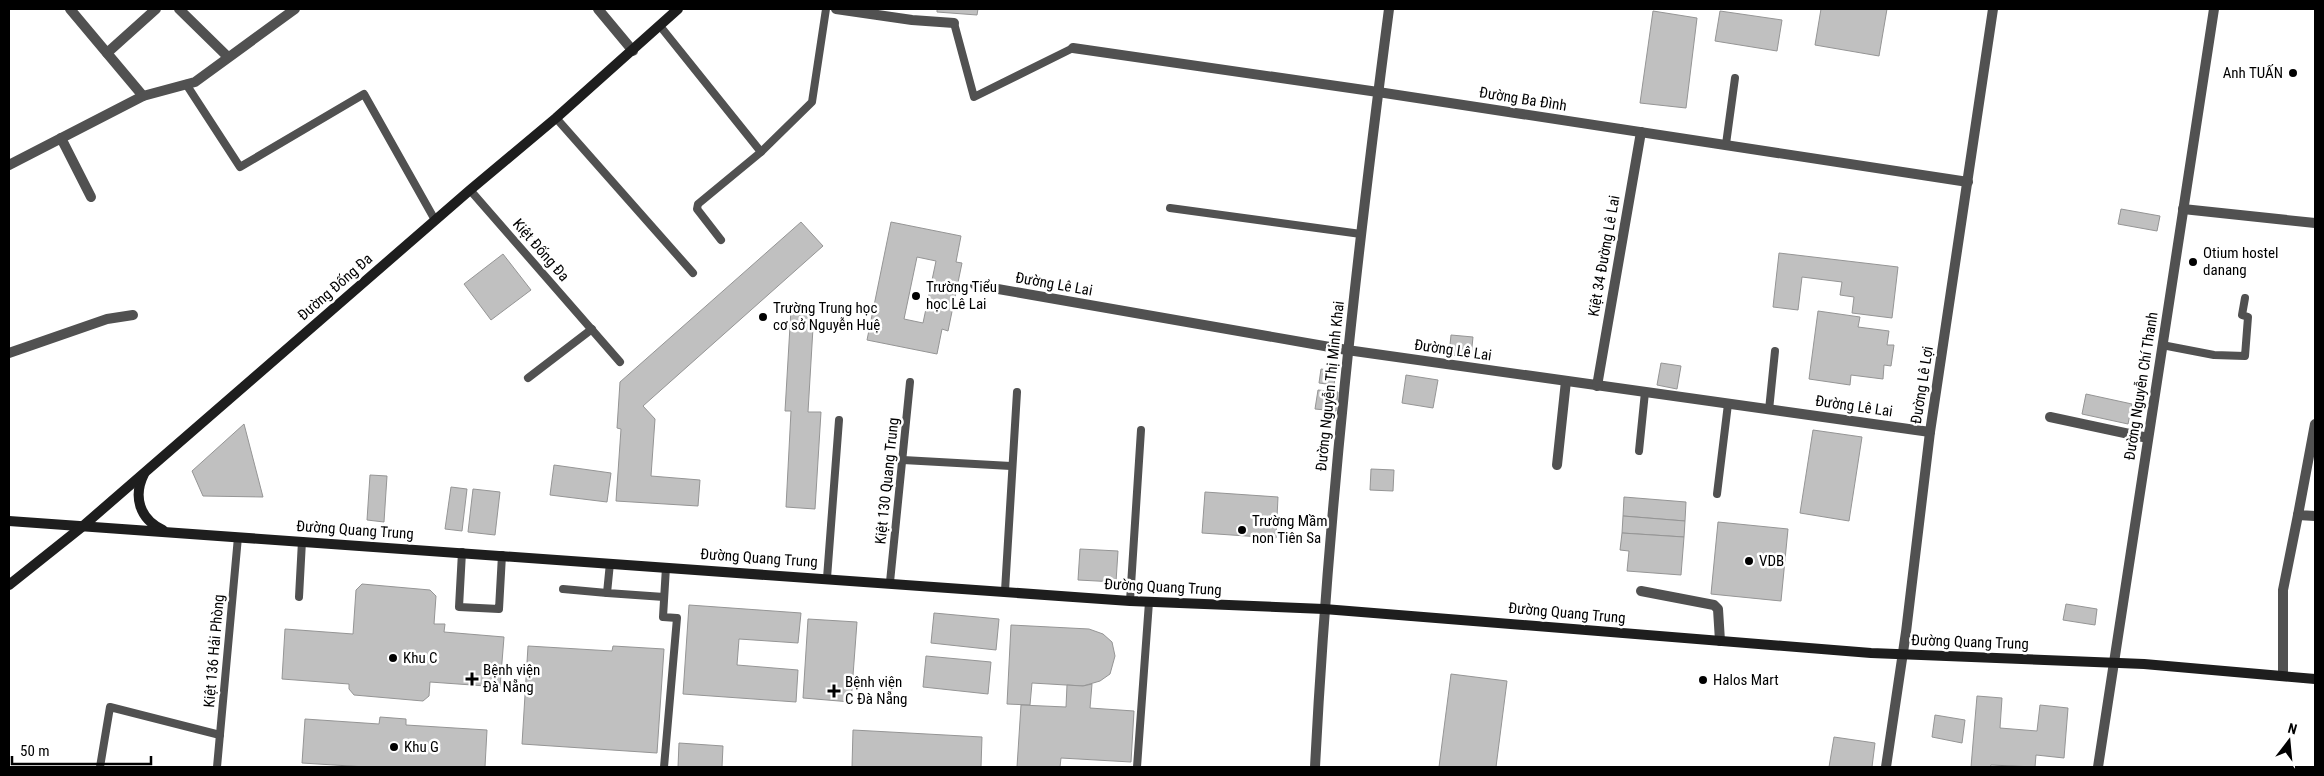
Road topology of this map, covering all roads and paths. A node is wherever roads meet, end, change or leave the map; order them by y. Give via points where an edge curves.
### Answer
1 (70, 9) edge
2 (156, 9) edge
3 (179, 9) edge
4 (295, 9) edge
5 (678, 9) edge
6 (826, 9) edge
7 (836, 9) edge
8 (1389, 9) edge
9 (1993, 9) edge
10 (2214, 9) edge
11 (604, 11) edge
12 (954, 23) joint
13 (660, 26) junction
14 (1073, 48) joint
15 (633, 51) junction
16 (107, 53) junction
17 (228, 57) junction
18 (1735, 78) dead end
19 (186, 84) junction
20 (1378, 92) junction
21 (143, 96) junction
22 (556, 118) junction
23 (1641, 132) junction
24 (61, 138) junction
25 (1726, 144) junction
26 (761, 152) junction
27 (9, 165) edge
28 (1968, 182) junction
29 (470, 190) junction
30 (91, 197) dead end
31 (1170, 208) dead end
32 (2183, 209) junction
33 (435, 220) junction
34 (2315, 223) edge
35 (1361, 234) junction
36 (721, 240) dead end
37 (693, 273) dead end
38 (974, 285) dead end
39 (2245, 298) dead end
40 (133, 315) dead end
41 (592, 329) junction
42 (2162, 345) junction
43 (1347, 350) junction
44 (1775, 351) dead end
45 (9, 354) edge
46 (620, 362) dead end
47 (528, 378) dead end
48 (1566, 381) junction
49 (910, 382) dead end
50 (1597, 386) junction
51 (1017, 392) dead end
52 (1645, 392) junction
53 (1728, 404) junction
54 (1769, 410) junction
55 (2050, 417) dead end
56 (839, 420) dead end
57 (2315, 424) edge
58 (1141, 430) dead end
59 (1930, 432) junction
60 (2148, 438) junction
61 (1640, 451) dead end
62 (903, 460) junction
63 (1557, 465) dead end
64 (1011, 466) junction
65 (145, 472) junction
66 (1717, 494) dead end
67 (2298, 514) junction
68 (2315, 516) edge
69 (9, 521) edge
70 (83, 526) junction
71 (166, 532) junction
72 (238, 537) junction
73 (302, 542) junction
74 (462, 552) junction
75 (502, 555) junction
76 (610, 563) junction
77 (666, 566) junction
78 (827, 578) junction
79 (890, 582) junction
80 (9, 585) edge
81 (563, 589) dead end
82 (1005, 591) junction
83 (1641, 591) dead end
84 (608, 592) junction
85 (299, 597) dead end
86 (664, 597) junction
87 (1130, 601) junction
88 (1149, 602) junction
89 (1324, 609) junction
90 (1720, 641) junction
91 (1902, 655) junction
92 (2114, 663) junction
93 (2282, 676) junction
94 (2315, 679) edge
95 (220, 735) junction
96 (100, 767) edge
97 (217, 767) edge
98 (664, 767) edge
99 (1137, 767) edge
100 (1315, 767) edge
101 (1886, 767) edge
102 (2098, 767) edge

1 - 16 street
2 - 16 street
3 - 17 street
4 - 17 street
5 - 13 main road, Đường Đống Đa
6 - 26 lane via 812,102
7 - 12 street
8 - 20 street, Đường Nguyễn Thị Minh Khai
9 - 28 street, Đường Lê Lợi
10 - 32 street, Đường Nguyễn Chí Thanh
11 - 15 street
12 - 14 lane via 974,97
13 - 15 main road, Đường Đống Đa
13 - 26 lane
14 - 20 street, Đường Ba Đình
15 - 22 main road, Đường Đống Đa
16 - 21 street
17 - 19 street via 195,82
18 - 25 lane
19 - 21 street
19 - 33 lane via 240,167 364,94
20 - 23 street, Đường Ba Đình
20 - 35 street, Đường Nguyễn Thị Minh Khai
21 - 24 street
22 - 29 main road, Đường Đống Đa
22 - 37 lane
23 - 25 street, Đường Ba Đình
23 - 50 street, Kiệt 34 Đường Lê Lai
24 - 27 street
24 - 30 street
25 - 28 street, Đường Ba Đình
26 - 36 lane via 698,204 697,209
28 - 59 street, Đường Lê Lợi
29 - 33 main road, Đường Đống Đa
29 - 41 lane, Kiệt Đống Đa
31 - 35 lane
32 - 34 street
32 - 42 street, Đường Nguyễn Chí Thanh
33 - 65 main road, Đường Đống Đa
35 - 43 street, Đường Nguyễn Thị Minh Khai
38 - 43 street, Đường Lê Lai
39 - 42 lane via 2242,315 2248,317 2245,356 2214,355
40 - 45 street via 107,319
41 - 46 lane, Kiệt Đống Đa
41 - 47 lane
42 - 60 street, Đường Nguyễn Chí Thanh
43 - 48 street, Đường Lê Lai
43 - 89 street, Đường Nguyễn Thị Minh Khai
44 - 54 lane
48 - 50 street, Đường Lê Lai
48 - 63 street
49 - 62 lane, Kiệt 130 Quang Trung
50 - 52 street, Đường Lê Lai
51 - 64 lane
52 - 53 street, Đường Lê Lai
52 - 61 lane
53 - 54 street, Đường Lê Lai
53 - 66 lane
54 - 59 street, Đường Lê Lai
55 - 60 street
56 - 78 lane
57 - 67 street
58 - 87 lane
59 - 91 street, Đường Lê Lợi
60 - 92 street, Đường Nguyễn Chí Thanh
62 - 64 lane
62 - 79 lane, Kiệt 130 Quang Trung
64 - 82 lane
65 - 70 main road, Đường Đống Đa
65 - 71 main road via 138,495 140,507 146,518
67 - 68 street
67 - 93 street via 2283,590
69 - 70 main road, Đường Quang Trung
70 - 71 main road, Đường Quang Trung
70 - 80 main road, Đường Đống Đa
71 - 72 main road, Đường Quang Trung
72 - 73 main road, Đường Quang Trung
72 - 95 lane, Kiệt 136 Hải Phòng
73 - 74 main road, Đường Quang Trung
73 - 85 lane
74 - 75 main road, Đường Quang Trung
74 - 75 lane via 459,607 499,609
75 - 76 main road, Đường Quang Trung
76 - 77 main road, Đường Quang Trung
76 - 84 lane
77 - 78 main road, Đường Quang Trung
77 - 86 lane
78 - 79 main road, Đường Quang Trung
79 - 82 main road, Đường Quang Trung
81 - 84 lane
82 - 87 main road, Đường Quang Trung
83 - 90 street via 1714,605 1718,609
84 - 86 lane
86 - 98 lane via 663,617 677,618
87 - 88 main road, Đường Quang Trung
88 - 89 main road, Đường Quang Trung
88 - 99 lane
89 - 90 main road, Đường Quang Trung
89 - 100 street, Đường Nguyễn Thị Minh Khai
90 - 91 main road, Đường Quang Trung
91 - 92 main road, Đường Quang Trung
91 - 101 street, Đường Lê Lợi
92 - 93 main road, Đường Quang Trung
92 - 102 street, Đường Nguyễn Chí Thanh
93 - 94 main road, Đường Quang Trung
95 - 96 lane via 110,707
95 - 97 lane, Kiệt 136 Hải Phòng

